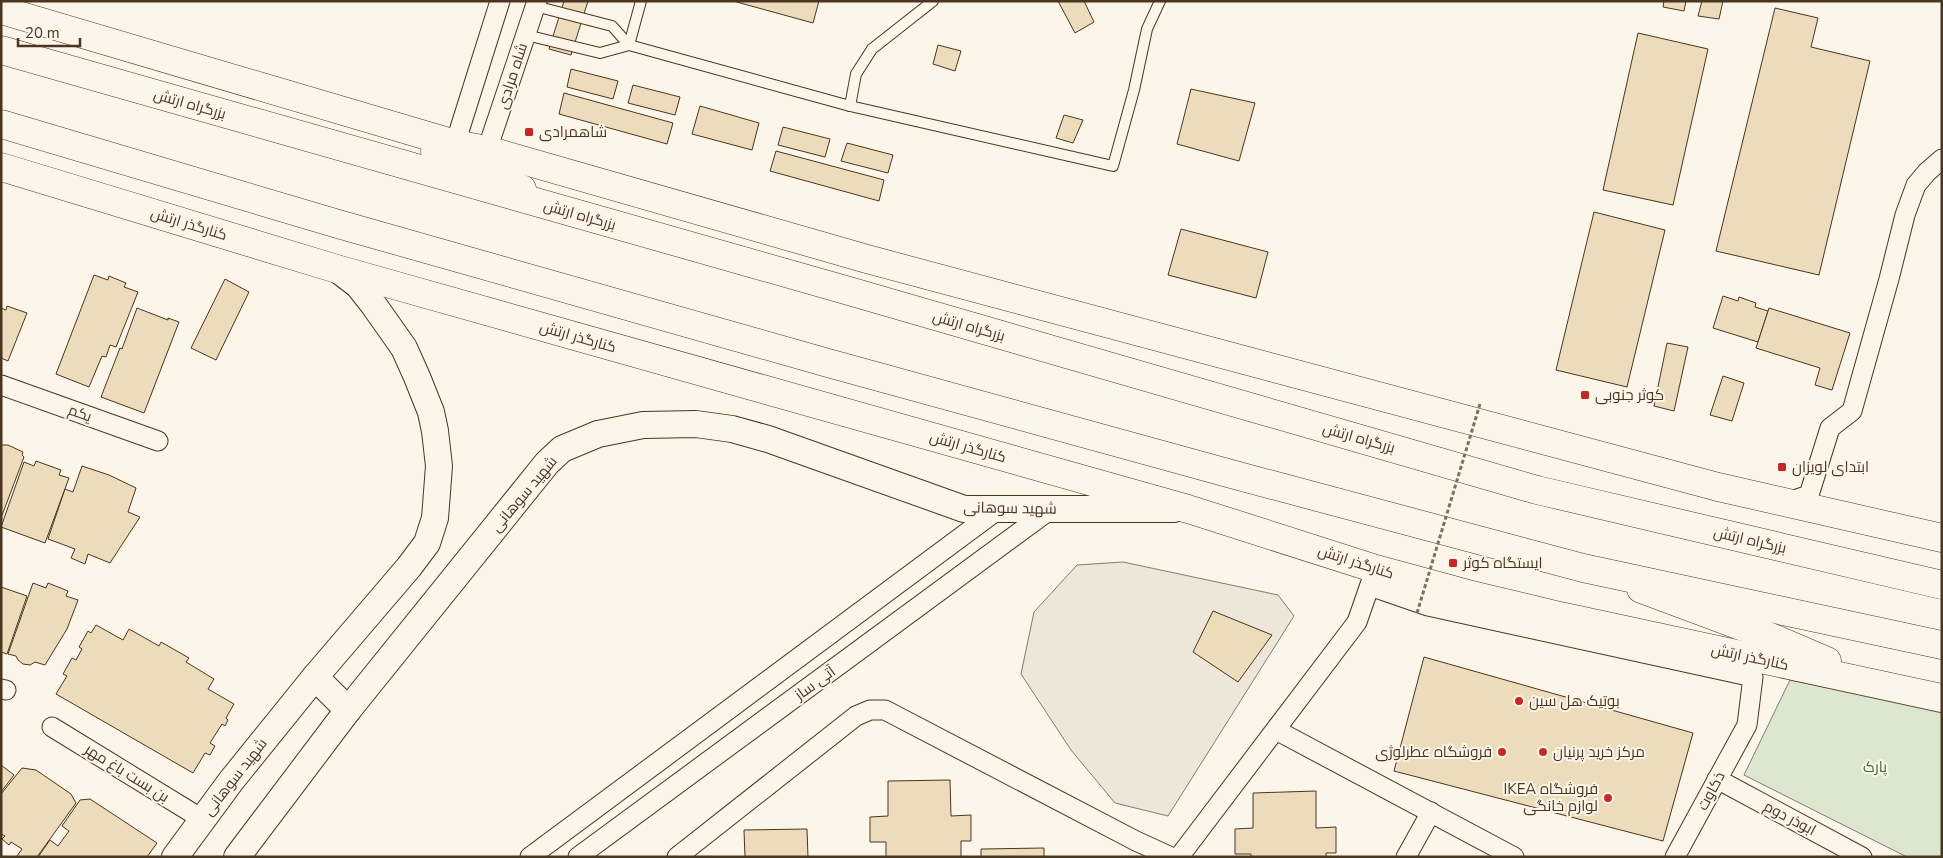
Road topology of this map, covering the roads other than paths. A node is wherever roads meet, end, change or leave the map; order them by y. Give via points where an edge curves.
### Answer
1 (500, 1) edge
2 (641, 1) edge
3 (933, 1) edge
4 (1160, 1) edge
5 (536, 4) edge
6 (1, 10) edge
7 (526, 35) junction
8 (629, 45) junction
9 (1, 50) edge
10 (850, 106) junction
11 (330, 107) junction
12 (1, 124) edge
13 (455, 144) junction
14 (487, 150) junction
15 (1942, 159) edge
16 (1, 167) edge
17 (588, 217) junction
18 (337, 268) junction
19 (1, 385) edge
20 (158, 441) dead end
21 (1786, 503) junction
22 (1051, 509) junction
23 (1188, 509) junction
24 (996, 510) junction
25 (1942, 538) edge
26 (953, 542) junction
27 (973, 567) junction
28 (1584, 568) junction
29 (1373, 578) junction
30 (1942, 585) edge
31 (1942, 645) edge
32 (315, 677) junction
33 (1942, 698) edge
34 (348, 710) junction
35 (52, 727) dead end
36 (1276, 730) junction
37 (1718, 779) junction
38 (1431, 812) junction
39 (202, 819) junction
40 (175, 857) edge
41 (238, 857) edge
42 (530, 857) edge
43 (578, 857) edge
44 (678, 857) edge
45 (1171, 857) edge
46 (1179, 857) edge
47 (1406, 857) edge
48 (1514, 857) edge
49 (1675, 857) edge
50 (1862, 857) edge

1 - 13 street
2 - 8 lane
3 - 10 lane via 872,49 856,74
4 - 10 lane via 1147,29 1113,166
5 - 7 street, شاه مرادی
5 - 8 lane via 612,26
6 - 11 main road
7 - 8 lane via 600,53
7 - 14 street, شاه مرادی
8 - 10 lane
9 - 17 main road, بزرگراه ارتش
11 - 13 main road
11 - 17 main road
12 - 28 main road via 338,224 828,363
13 - 14 main road
14 - 21 main road via 877,261 1708,485
15 - 21 street via 1916,185 1905,215 1852,411 1830,428 1809,495
16 - 18 main road, کنارگذر ارتش
17 - 30 main road, بزرگراه ارتش via 1537,490
18 - 23 main road, کنارگذر ارتش
18 - 32 main road, شهید سوهانی via 358,285 404,348 431,412 439,466 438,489 435,518 427,543
19 - 20 street, یکم
21 - 25 main road
22 - 23 main road, شهید سوهانی
22 - 24 main road, شهید سوهانی
22 - 27 street, آتی ساز
23 - 29 main road, کنارگذر ارتش
24 - 26 street, آتی ساز
24 - 34 main road, شهید سوهانی via 949,505 804,451 732,429 660,424 598,434 562,449 547,462
26 - 27 street via 969,545 976,555
26 - 42 street, آتی ساز
27 - 43 street, آتی ساز
28 - 31 main road
28 - 33 main road via 1819,658
29 - 33 main road, کنارگذر ارتش via 1468,594
29 - 36 street via 1357,622
29 - 37 street, ذکاوت via 1428,606 1753,677 1747,725
32 - 34 main road
32 - 39 main road, شهید سوهانی
34 - 41 main road, شهید سوهانی
35 - 39 street, بن بست باغ مهر
36 - 38 street
36 - 46 street
37 - 49 street, ذکاوت
37 - 50 street, ابوذر دوم
38 - 47 street
38 - 48 street
39 - 40 main road, شهید سوهانی
44 - 45 street via 856,716 870,710 885,710

